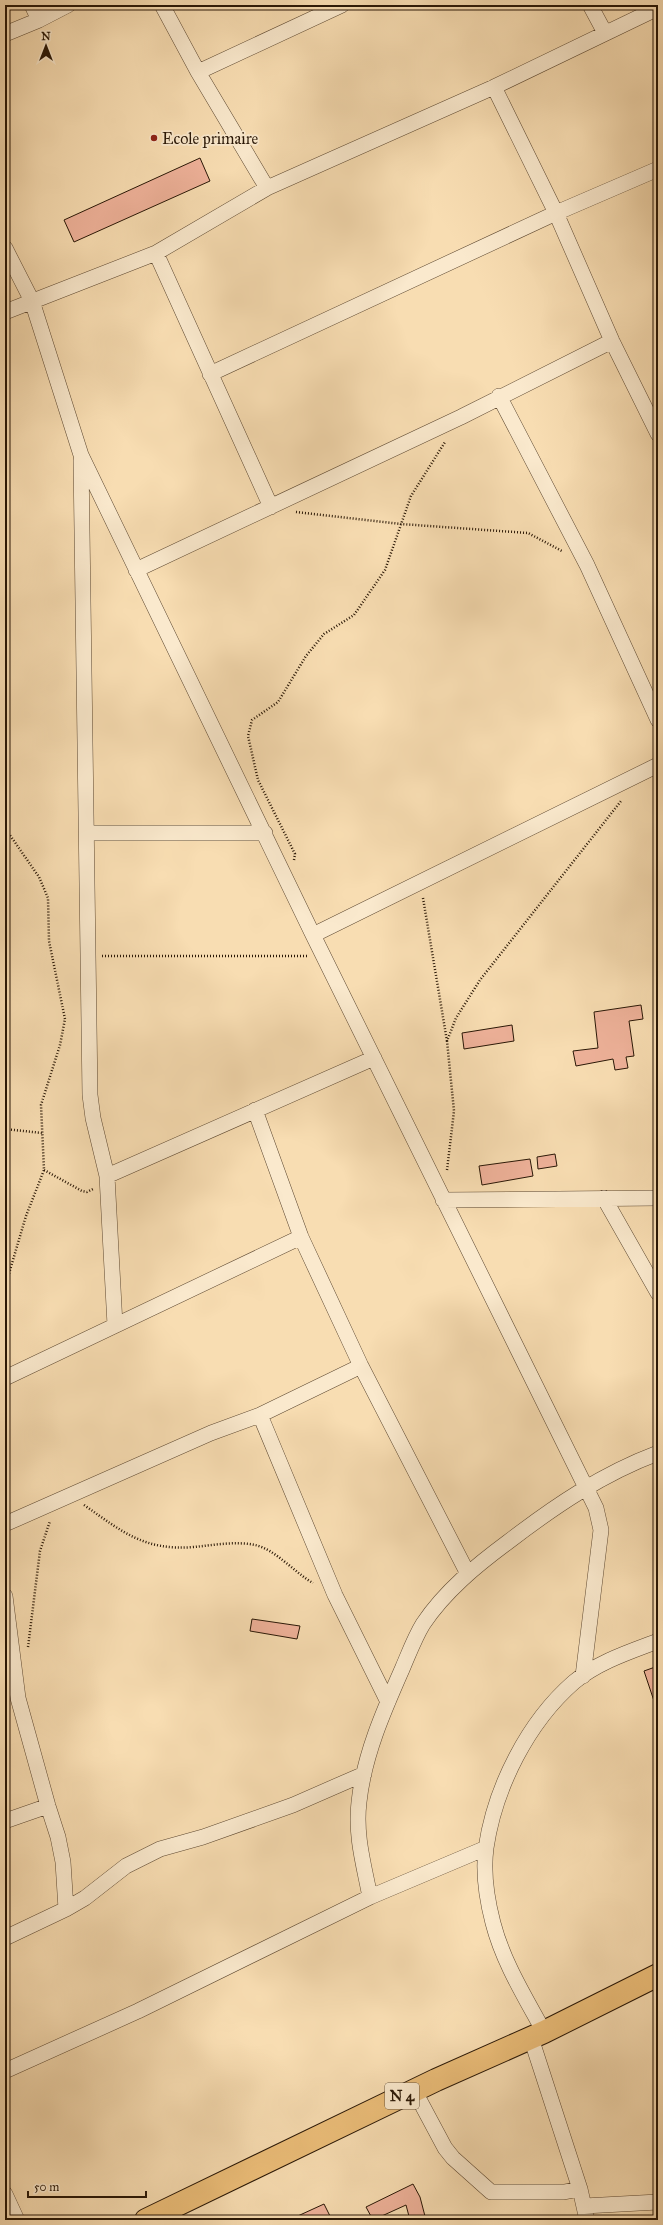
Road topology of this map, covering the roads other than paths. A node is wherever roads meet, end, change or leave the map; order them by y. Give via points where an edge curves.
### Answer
1 (32, 5) edge
2 (68, 5) edge
3 (162, 5) edge
4 (342, 5) edge
5 (590, 5) edge
6 (658, 8) edge
7 (39, 20) junction
8 (604, 33) junction
9 (5, 34) edge
10 (198, 72) junction
11 (494, 87) junction
12 (658, 169) edge
13 (267, 188) junction
14 (556, 213) junction
15 (5, 248) edge
16 (156, 253) junction
17 (32, 301) junction
18 (5, 312) edge
19 (612, 341) junction
20 (210, 374) junction
21 (499, 396) junction
22 (658, 434) edge
23 (81, 455) junction
24 (271, 507) junction
25 (136, 570) junction
26 (658, 720) edge
27 (658, 765) edge
28 (87, 833) junction
29 (264, 833) junction
30 (313, 934) junction
31 (374, 1058) junction
32 (255, 1110) junction
33 (107, 1176) junction
34 (604, 1198) junction
35 (658, 1198) edge
36 (443, 1200) junction
37 (301, 1237) junction
38 (658, 1293) edge
39 (115, 1325) junction
40 (361, 1366) junction
41 (5, 1378) edge
42 (260, 1415) junction
43 (658, 1453) edge
44 (586, 1486) junction
45 (5, 1524) edge
46 (468, 1574) junction
47 (5, 1596) edge
48 (658, 1641) edge
49 (583, 1676) junction
50 (388, 1702) junction
51 (364, 1774) junction
52 (48, 1806) junction
53 (5, 1820) edge
54 (486, 1848) junction
55 (370, 1897) junction
56 (66, 1909) junction
57 (5, 1938) edge
58 (658, 1975) edge
59 (537, 2035) junction
60 (5, 2071) edge
61 (414, 2090) junction
62 (580, 2189) junction
63 (5, 2194) edge
64 (658, 2202) edge
65 (585, 2213) edge
66 (17, 2220) edge
67 (146, 2220) edge

1 - 7 street
2 - 7 street
3 - 10 street
4 - 10 street
5 - 8 street
6 - 8 street
7 - 9 street
8 - 11 street
10 - 13 street
11 - 13 street
11 - 14 street
12 - 14 street
13 - 16 street
14 - 19 street
14 - 20 street
15 - 17 street
16 - 17 street
16 - 20 street
17 - 18 street
17 - 23 street
19 - 21 street
19 - 22 street
20 - 24 street
21 - 24 street via 461,417
21 - 26 street via 587,565
23 - 25 street
23 - 28 street
24 - 25 street
25 - 29 street
27 - 30 street
28 - 29 street
28 - 33 street via 90,1095
29 - 30 street
30 - 31 street
31 - 32 street
31 - 36 street
32 - 33 street
32 - 37 street
33 - 39 street
34 - 35 street
34 - 36 street
34 - 38 street
36 - 44 street
37 - 39 street
37 - 40 street
39 - 41 street
40 - 42 street
40 - 46 street
42 - 45 street via 211,1433
42 - 50 street via 335,1596
43 - 44 street
44 - 46 street
44 - 49 street via 596,1508 601,1530
46 - 50 street via 423,1624
47 - 52 street via 18,1698
48 - 49 street via 614,1658
49 - 54 street via 551,1706 524,1744 501,1794
50 - 51 street
51 - 55 street via 359,1802 360,1854
51 - 56 street via 293,1805 203,1837 160,1849 126,1866 86,1898
52 - 53 street
52 - 56 street via 63,1862
54 - 55 street
54 - 59 street via 486,1880 492,1922
55 - 60 street via 138,2011
56 - 57 street
58 - 59 highway, N 4
59 - 61 highway, N 4
59 - 62 street
61 - 62 street via 445,2148 491,2192 564,2192
61 - 67 highway, N 4
62 - 65 street
63 - 66 street
64 - 65 street

